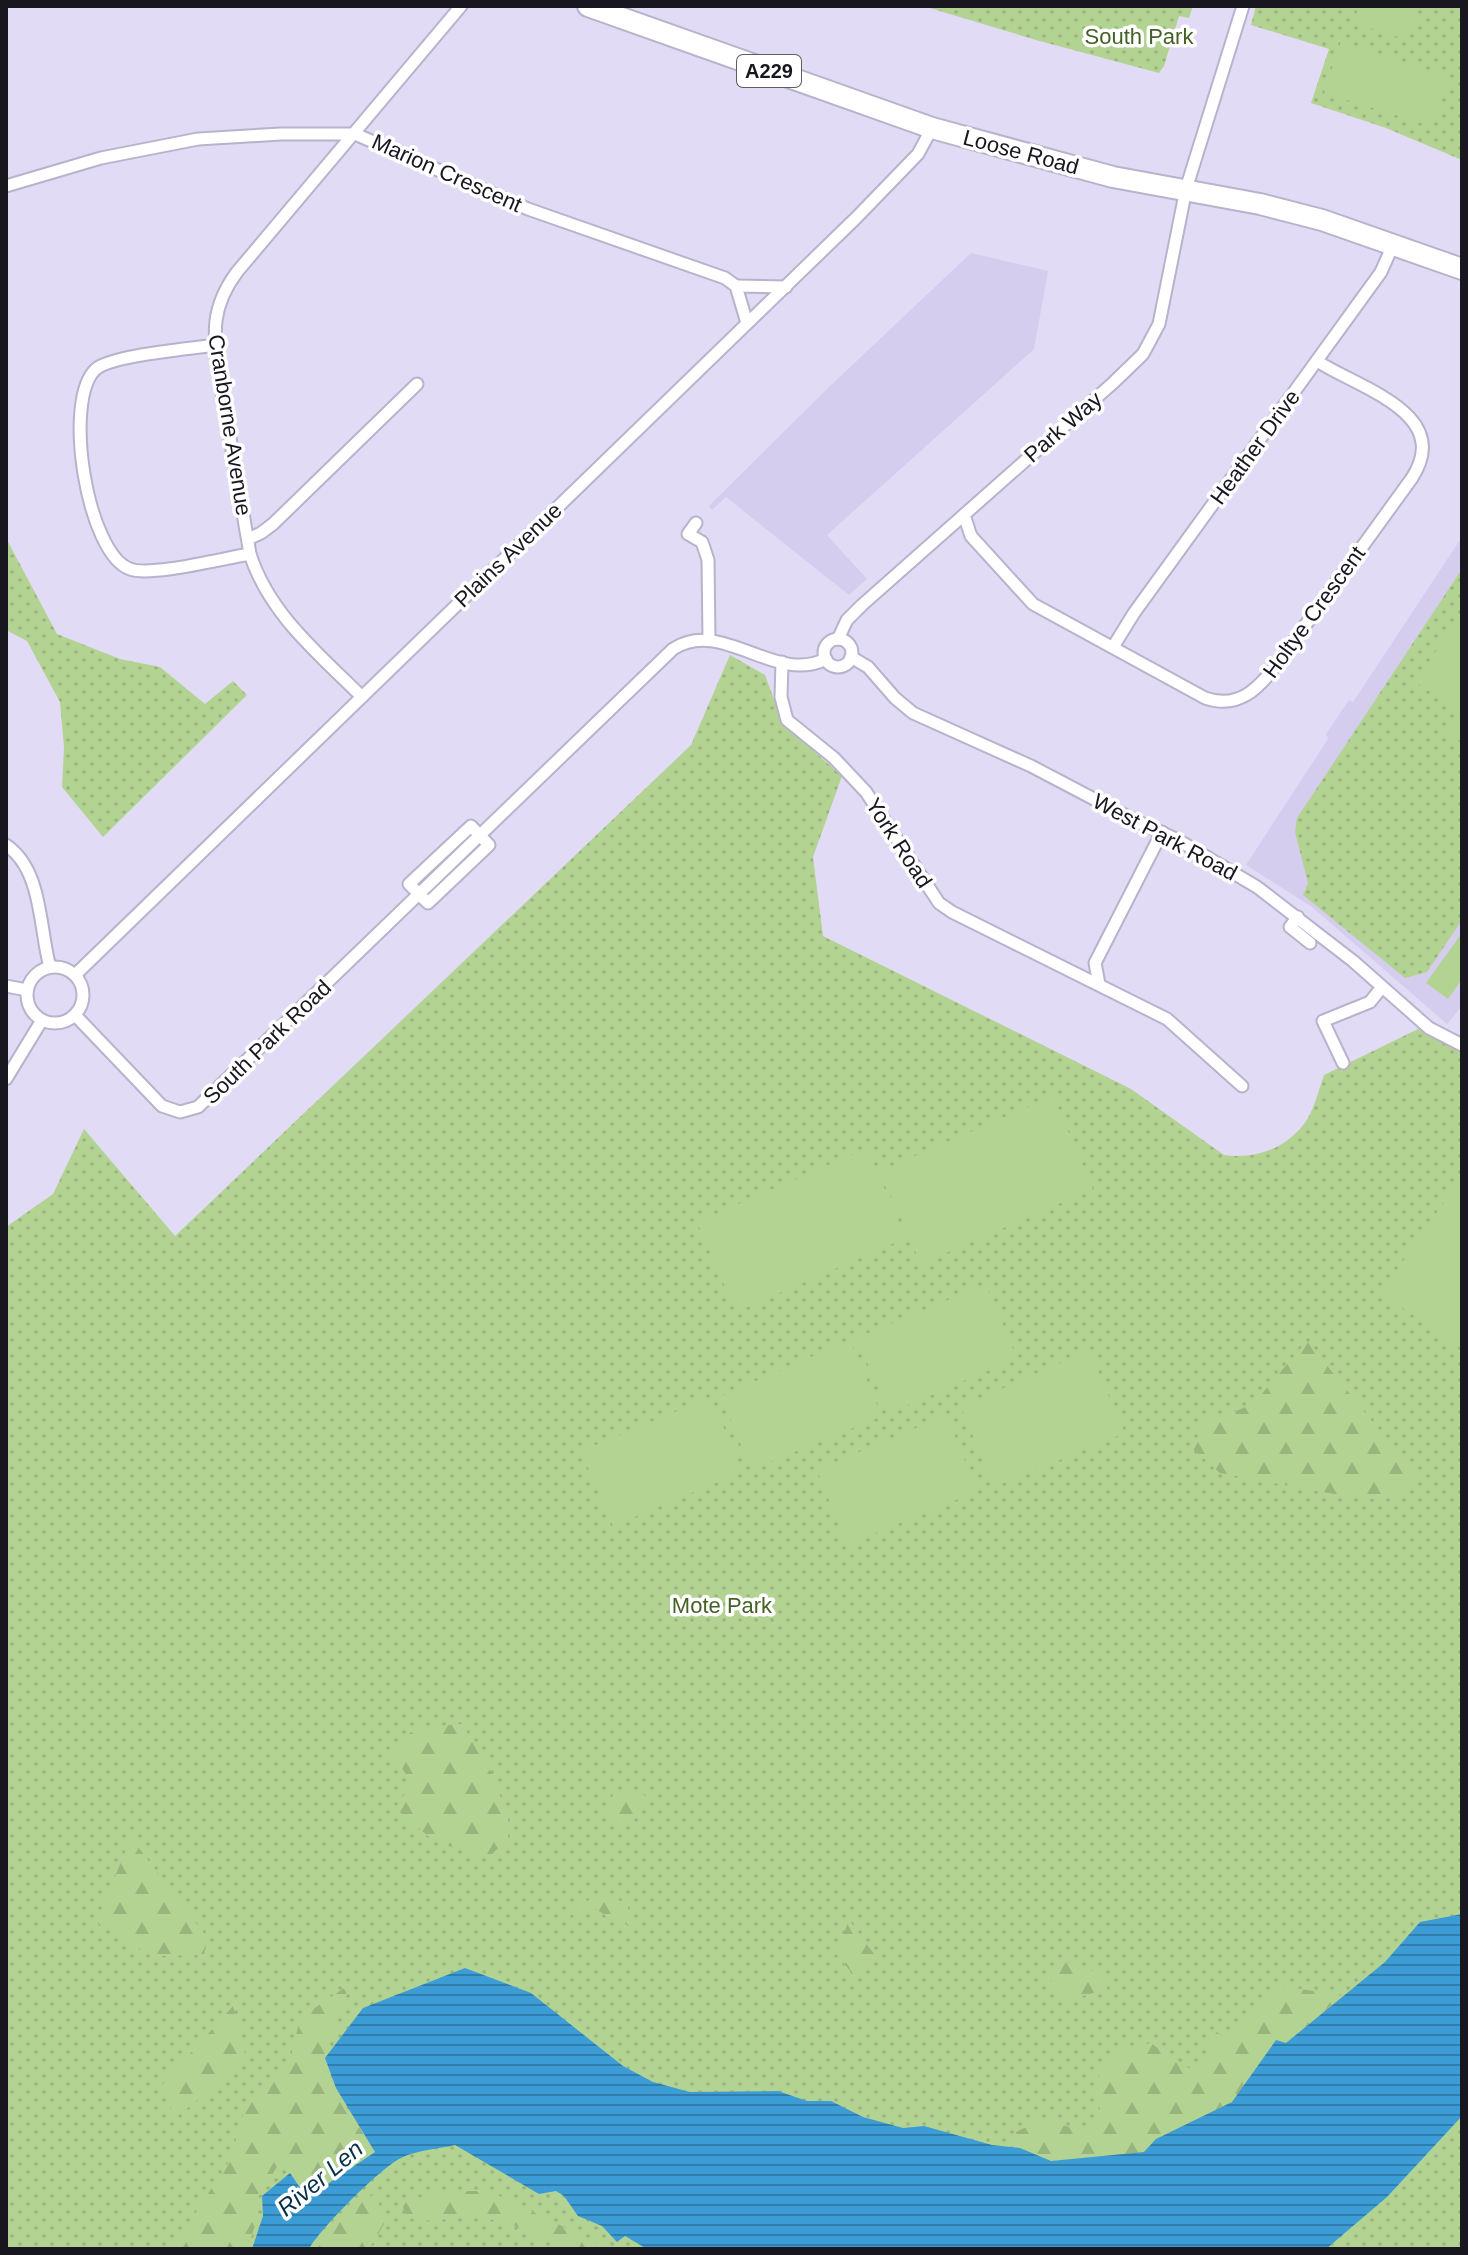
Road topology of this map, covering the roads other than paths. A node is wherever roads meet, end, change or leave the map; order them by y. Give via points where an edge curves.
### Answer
1 (461, 6) edge
2 (1243, 6) edge
3 (601, 8) edge
4 (932, 128) junction
5 (355, 134) junction
6 (6, 186) edge
7 (1186, 189) junction
8 (1393, 245) junction
9 (1462, 269) edge
10 (736, 286) junction
11 (786, 287) junction
12 (747, 323) junction
13 (215, 345) junction
14 (1317, 361) junction
15 (417, 384) dead end
16 (964, 515) junction
17 (696, 523) dead end
18 (948, 530) junction
19 (971, 536) junction
20 (248, 539) junction
21 (250, 554) junction
22 (838, 639) junction
23 (709, 640) junction
24 (1113, 647) junction
25 (851, 657) junction
26 (826, 659) junction
27 (782, 662) junction
28 (362, 697) junction
29 (1162, 832) junction
30 (6, 845) edge
31 (1298, 917) junction
32 (1310, 943) dead end
33 (1095, 963) junction
34 (50, 967) junction
35 (1078, 973) junction
36 (75, 975) junction
37 (1099, 984) junction
38 (6, 986) edge
39 (1382, 987) junction
40 (27, 990) junction
41 (75, 1015) junction
42 (42, 1020) junction
43 (1462, 1045) edge
44 (1343, 1063) dead end
45 (6, 1079) edge
46 (1242, 1086) dead end

1 - 5 street, Cranborne Avenue
2 - 7 street, Park Way
3 - 4 highway, Loose Road / A229
4 - 7 highway, Loose Road / A229 via 1113,177
4 - 11 street, Plains Avenue via 912,162
5 - 6 street, Marion Crescent via 198,139 101,158
5 - 10 street, Marion Crescent via 528,209
5 - 13 street, Cranborne Avenue via 231,280 217,309
7 - 8 highway, Loose Road / A229 via 1322,220
7 - 16 street, Park Way via 1162,312 1149,345
8 - 9 highway, Loose Road / A229
8 - 14 street, Heather Drive via 1381,272
10 - 11 street, Marion Crescent
10 - 12 street
11 - 12 street, Plains Avenue
12 - 28 street, Plains Avenue
13 - 20 street, Cranborne Avenue
13 - 21 street via 113,360 98,367 84,388 81,409 86,483 113,558 130,570
14 - 24 street, Heather Drive
14 - 24 street, Holtye Crescent via 1387,399 1415,423 1423,450 1412,478 1278,663 1248,695 1224,702 1205,698
15 - 20 street via 273,524
16 - 18 street, Park Way
16 - 19 street, Holtye Crescent
17 - 23 street via 688,534 702,542 707,553
18 - 19 street
18 - 22 street, Park Way via 853,613
19 - 24 street, Holtye Crescent via 1028,600
20 - 21 street, Cranborne Avenue
21 - 28 street, Cranborne Avenue via 280,613
22 - 25 street via 849,645
22 - 26 street via 827,645
23 - 27 street
23 - 41 street, South Park Road via 673,649 192,1110 162,1106
25 - 26 street via 839,666
25 - 29 street, West Park Road via 913,713
26 - 27 street via 811,665
27 - 35 street, York Road via 781,697 787,720 866,792 939,903
28 - 36 street, Plains Avenue
29 - 31 street, West Park Road
29 - 33 street
30 - 34 street via 30,875
31 - 32 street via 1290,927
31 - 39 street, West Park Road
33 - 35 street
33 - 37 street
34 - 36 street
34 - 40 street via 35,975
35 - 37 street, York Road
36 - 41 street via 83,995
37 - 46 street, York Road via 1175,1024
38 - 40 street
39 - 43 street, West Park Road via 1429,1028
39 - 44 street via 1370,1002 1323,1021
40 - 42 street via 29,1006
41 - 42 street via 57,1023
42 - 45 street

